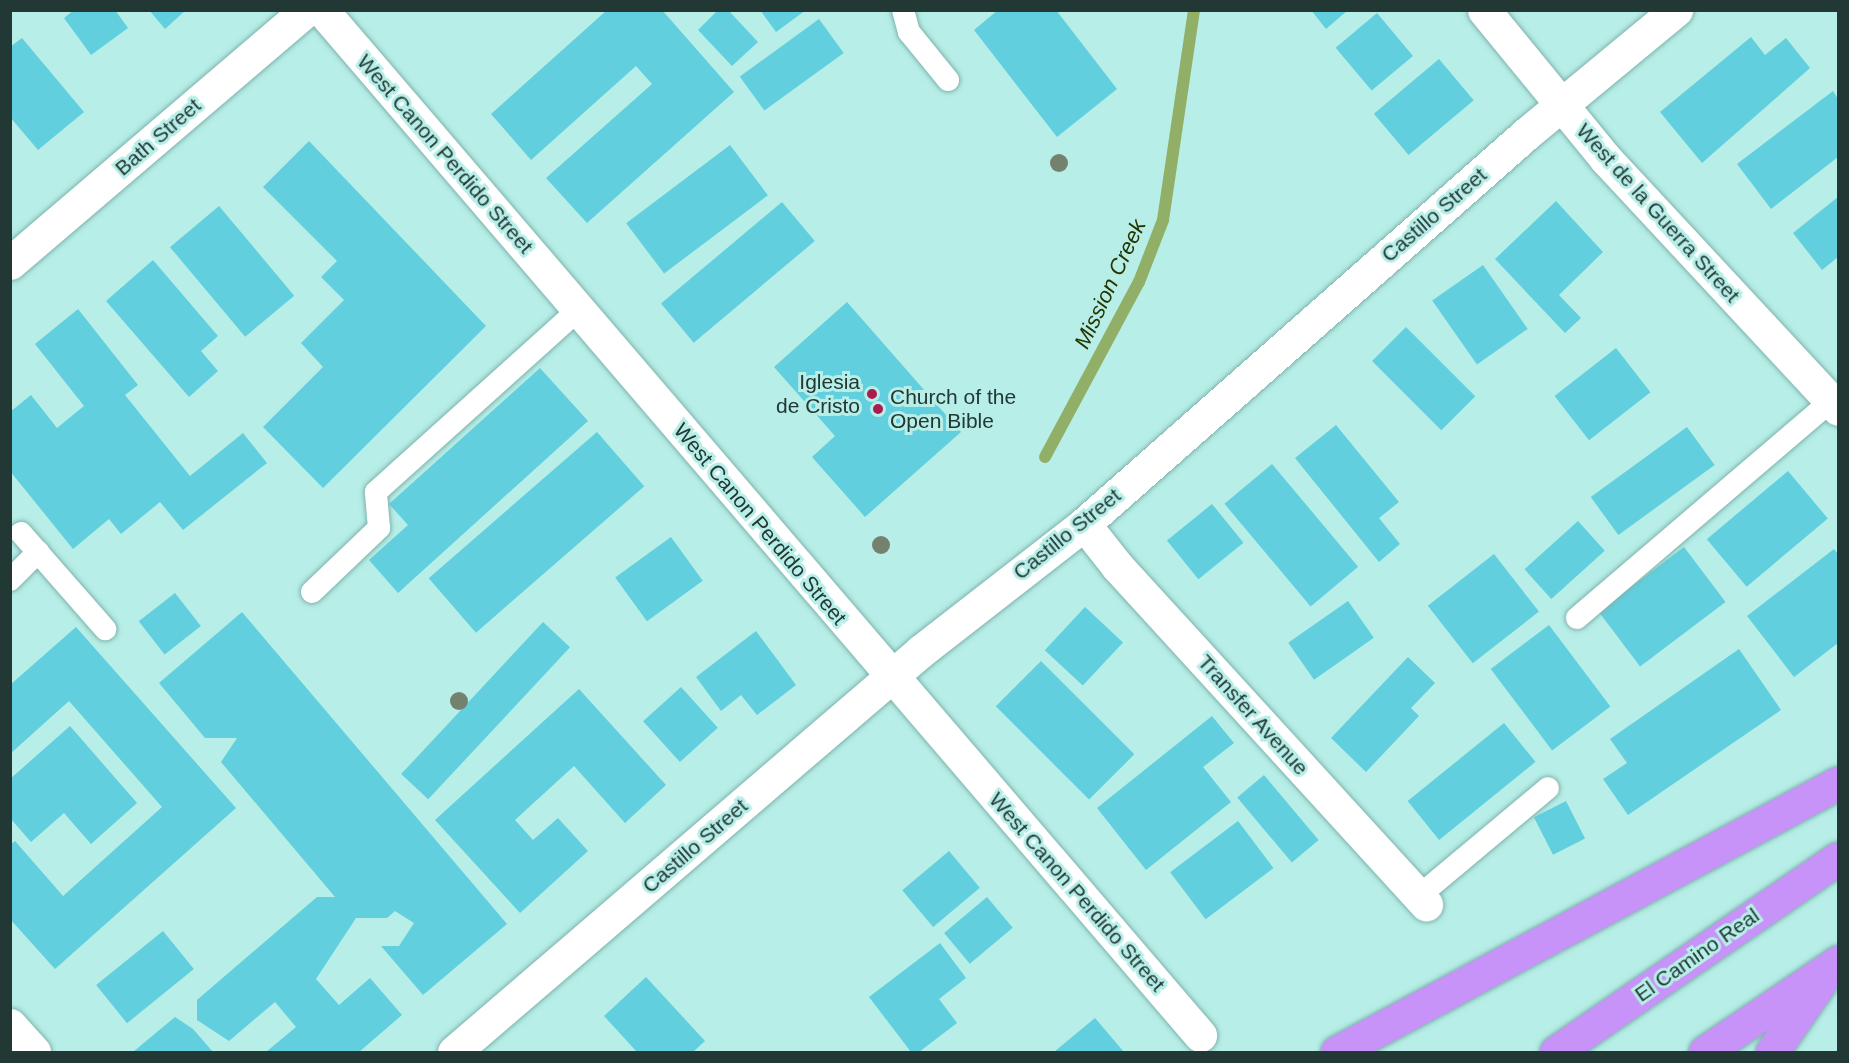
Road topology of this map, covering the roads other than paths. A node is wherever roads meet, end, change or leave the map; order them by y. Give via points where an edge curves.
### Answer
1 (306, 10) edge
2 (322, 10) edge
3 (903, 10) edge
4 (1484, 10) edge
5 (1676, 10) edge
6 (948, 80) dead end
7 (1562, 104) junction
8 (10, 263) edge
9 (578, 310) junction
10 (1835, 405) edge
11 (1084, 524) junction
12 (14, 532) edge
13 (38, 552) junction
14 (10, 580) edge
15 (312, 592) dead end
16 (1577, 618) dead end
17 (105, 629) dead end
18 (891, 678) junction
19 (1839, 783) edge
20 (1548, 788) dead end
21 (1839, 858) edge
22 (1422, 900) joint
23 (1835, 964) edge
24 (10, 1025) edge
25 (1200, 1035) dead end
26 (34, 1053) edge
27 (454, 1053) edge
28 (1337, 1053) edge
29 (1556, 1053) edge
30 (1705, 1053) edge
31 (1772, 1053) edge

1 - 8 street, Bath Street
2 - 9 street, West Canon Perdido Street
3 - 6 lane via 909,32
4 - 7 street, West de la Guerra Street
5 - 7 street, Castillo Street
7 - 10 street, West de la Guerra Street via 1606,159
7 - 11 street, Castillo Street
9 - 15 lane via 376,492 379,528
9 - 18 street, West Canon Perdido Street
10 - 16 lane
11 - 18 street, Castillo Street
11 - 22 street, Transfer Avenue via 1118,567
12 - 13 lane
13 - 14 lane
13 - 17 lane
18 - 25 street, West Canon Perdido Street
18 - 27 street, Castillo Street
19 - 28 highway
20 - 22 lane
21 - 29 highway, El Camino Real
23 - 30 highway
23 - 31 highway
24 - 26 street

